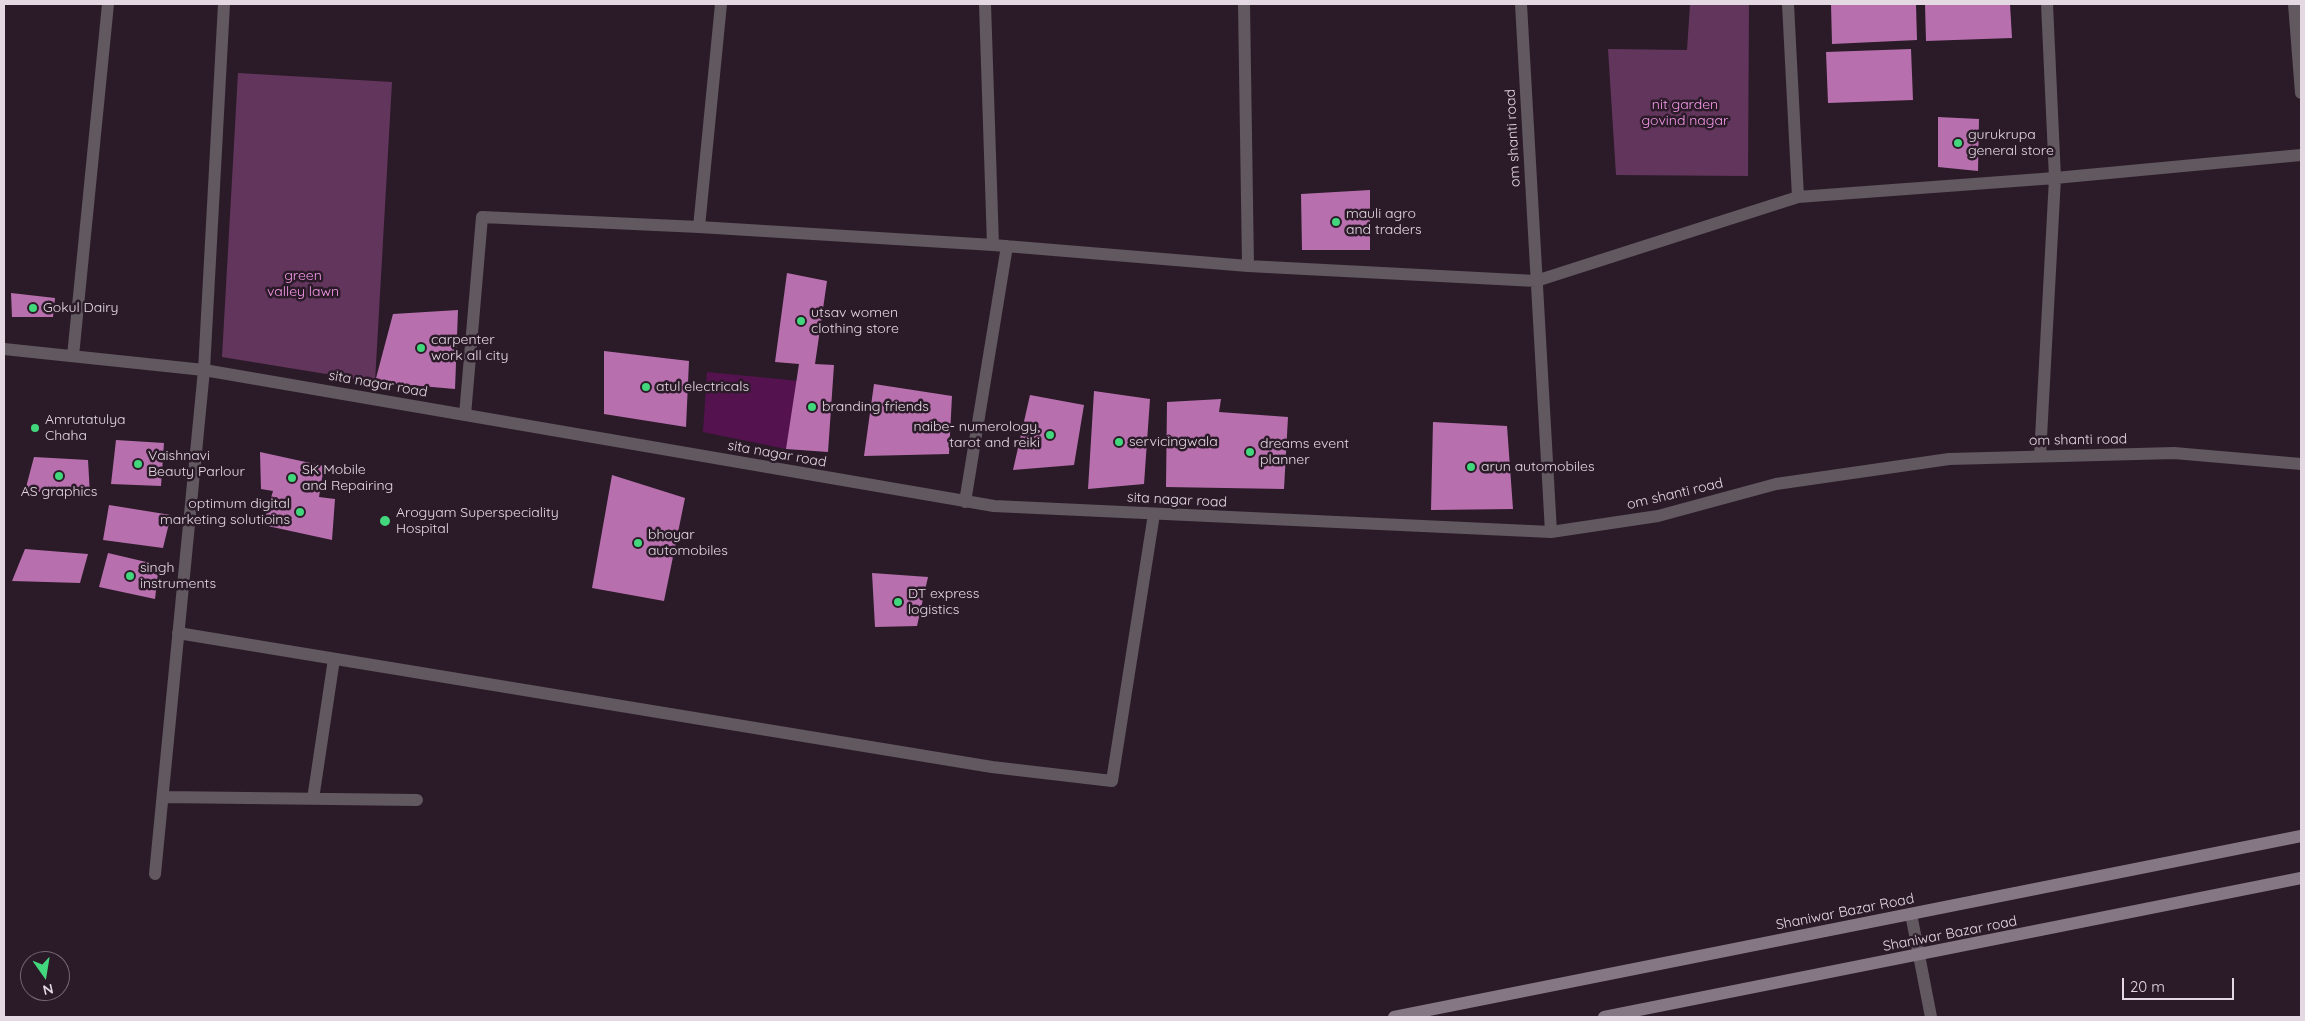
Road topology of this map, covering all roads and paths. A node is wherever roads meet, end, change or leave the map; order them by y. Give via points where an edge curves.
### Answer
1 (108, 4) edge
2 (224, 4) edge
3 (721, 4) edge
4 (985, 4) edge
5 (1244, 4) edge
6 (1521, 4) edge
7 (1788, 4) edge
8 (2047, 4) edge
9 (2294, 4) edge
10 (2301, 93) edge
11 (2301, 155) edge
12 (2055, 178) junction
13 (1798, 197) junction
14 (700, 226) junction
15 (993, 245) junction
16 (1007, 246) junction
17 (1248, 266) junction
18 (1536, 281) junction
19 (4, 349) edge
20 (73, 356) junction
21 (204, 370) junction
22 (465, 415) junction
23 (2040, 456) junction
24 (2301, 464) edge
25 (966, 502) junction
26 (1154, 514) junction
27 (1551, 532) junction
28 (178, 634) junction
29 (334, 659) junction
30 (163, 797) junction
31 (313, 799) junction
32 (418, 800) dead end
33 (2301, 836) edge
34 (155, 874) dead end
35 (2301, 878) edge
36 (1911, 914) junction
37 (1918, 956) junction
38 (1394, 1017) edge
39 (1604, 1017) edge
40 (1931, 1017) edge

1 - 20 street
2 - 21 street
3 - 14 street
4 - 15 street
5 - 17 street
6 - 18 street, om shanti road
7 - 13 street
8 - 12 street
9 - 10 street
11 - 12 street
12 - 13 street
12 - 23 street
13 - 18 street
14 - 15 street
14 - 22 street via 482,217
15 - 16 street
16 - 17 street
16 - 25 street
17 - 18 street
18 - 27 street, om shanti road
19 - 20 street, sita nagar road
20 - 21 street, sita nagar road
21 - 22 street, sita nagar road
21 - 28 street
22 - 25 street, sita nagar road
23 - 24 street, om shanti road via 2174,453
23 - 27 street, om shanti road via 1949,459 1776,484 1658,516
25 - 26 street, sita nagar road
26 - 27 street, sita nagar road
26 - 29 street via 1112,781 992,768
28 - 29 street
28 - 30 street
29 - 31 street
30 - 31 street
30 - 34 street
31 - 32 street
33 - 36 main road, Shaniwar Bazar Road
35 - 37 main road, Shaniwar Bazar road
36 - 37 street
36 - 38 main road, Shaniwar Bazar Road
37 - 39 main road, Shaniwar Bazar road
37 - 40 street

